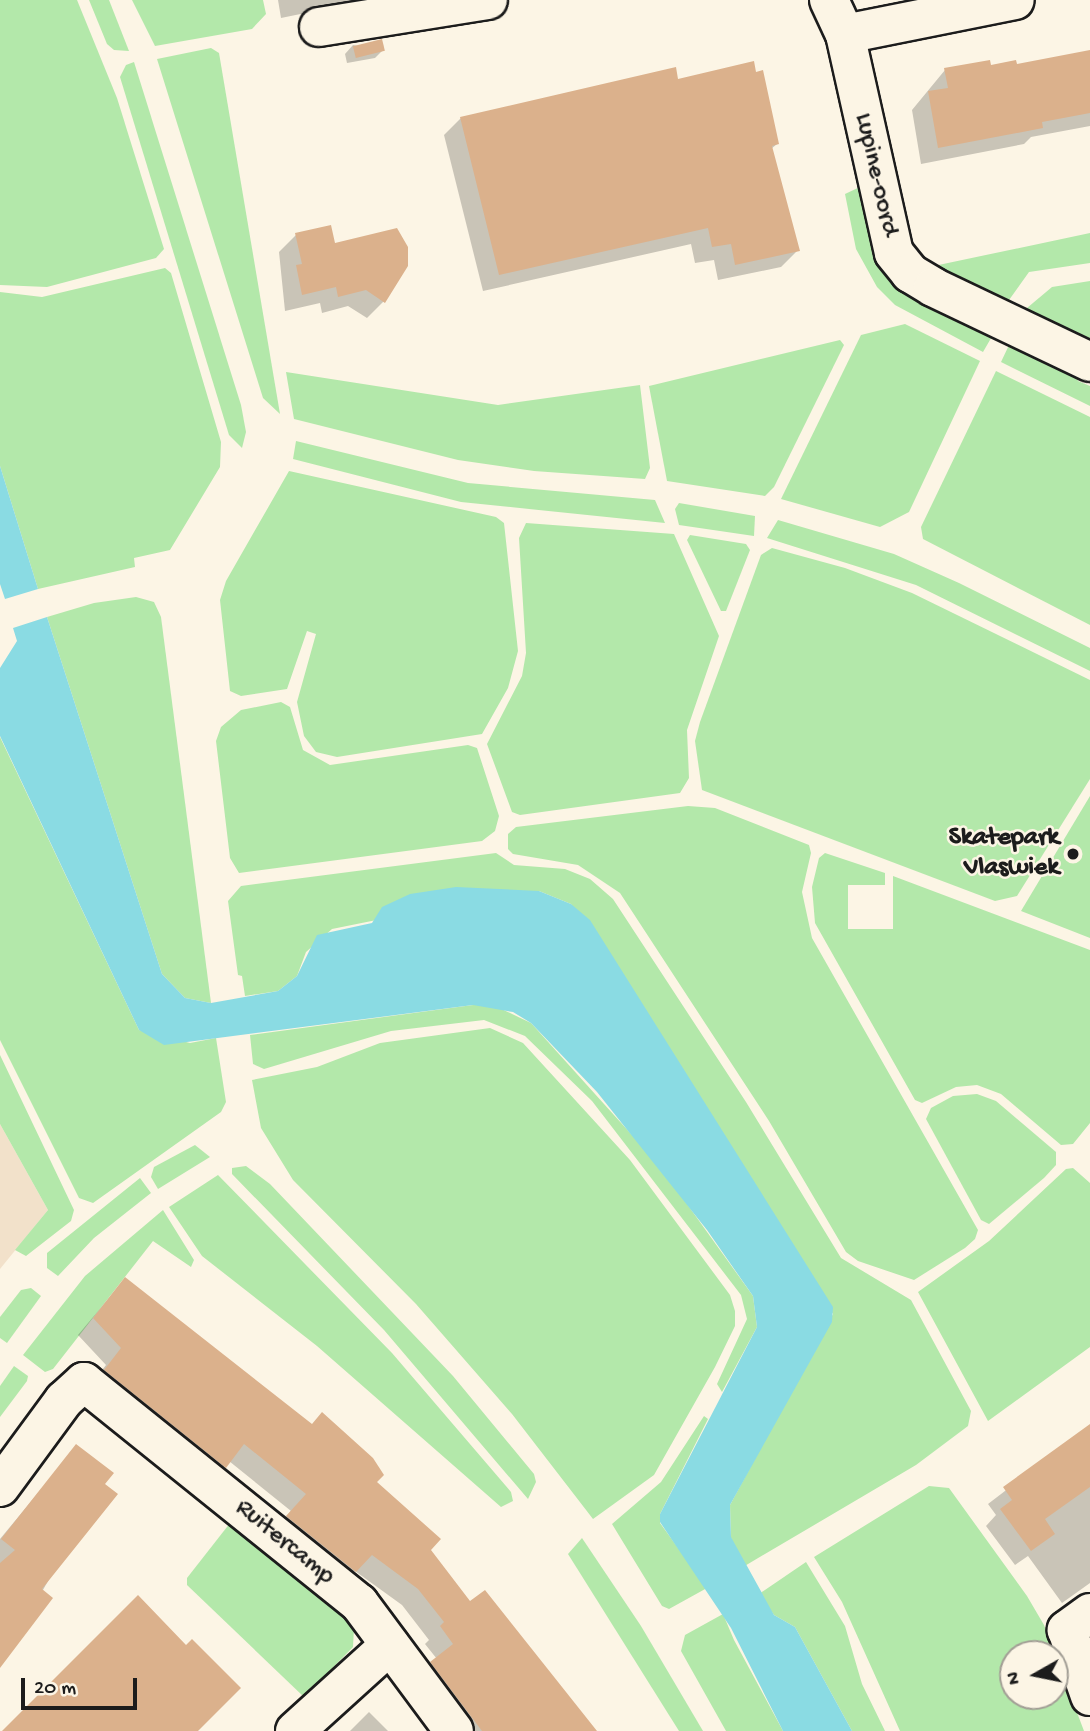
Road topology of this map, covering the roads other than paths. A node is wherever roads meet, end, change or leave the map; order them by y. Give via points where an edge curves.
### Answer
1 (488, 0) edge
2 (829, 0) edge
3 (1015, 0) edge
4 (318, 26) dead end
5 (845, 34) junction
6 (1090, 362) edge
7 (0, 1487) edge
8 (1090, 1613) edge
9 (390, 1645) junction
10 (1090, 1696) edge
11 (295, 1731) edge
12 (454, 1731) edge

1 - 4 street
2 - 5 street, Lupine-oord
3 - 5 street
5 - 6 street, Lupine-oord via 894,253 910,273 933,287
7 - 9 street, Ruitercamp via 64,1400 84,1382 359,1603
8 - 10 street via 1067,1630
9 - 11 street
9 - 12 street, Ruitercamp

